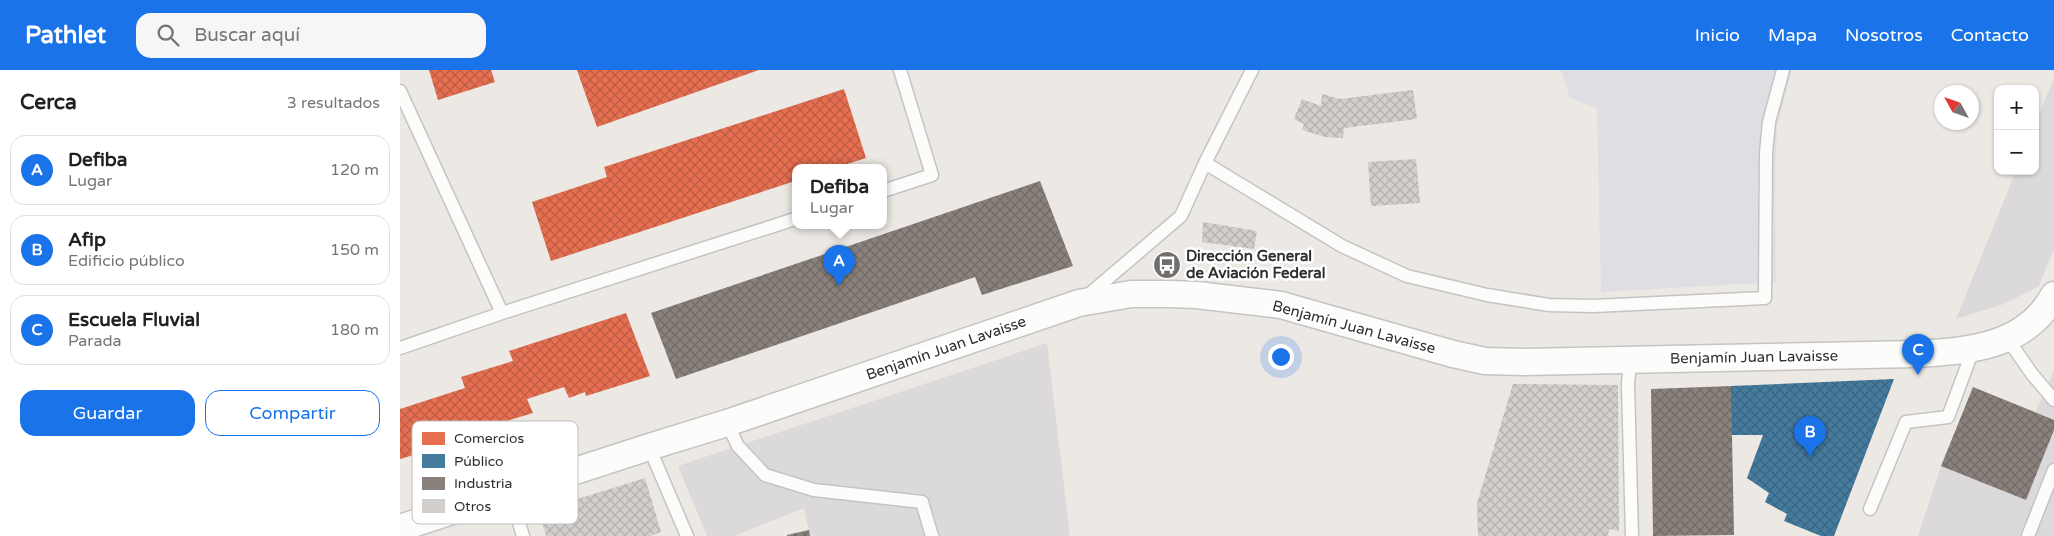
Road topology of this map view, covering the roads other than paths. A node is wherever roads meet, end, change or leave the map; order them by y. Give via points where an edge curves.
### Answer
1 (900, 70) edge
2 (1252, 70) edge
3 (1783, 70) edge
4 (400, 92) edge
5 (1205, 163) junction
6 (887, 190) edge
7 (792, 220) edge
8 (2054, 294) edge
9 (1079, 302) junction
10 (502, 313) junction
11 (2007, 338) junction
12 (400, 348) edge
13 (1974, 350) junction
14 (1630, 360) junction
15 (2054, 400) edge
16 (727, 424) junction
17 (649, 447) junction
18 (578, 470) edge
19 (2054, 470) edge
20 (1870, 509) dead end
21 (418, 524) edge
22 (519, 524) edge
23 (400, 528) edge
24 (523, 536) edge
25 (687, 536) edge
26 (932, 536) edge
27 (1632, 536) edge
28 (2028, 536) edge

1 - 6 lane via 932,175
2 - 5 lane
3 - 5 lane via 1769,122 1766,153 1765,298 1549,305 1487,295 1407,276 1342,246
4 - 10 lane
5 - 9 lane via 1181,216
7 - 10 lane
8 - 11 street, Benjamín Juan Lavaisse via 2027,326
9 - 14 street, Benjamín Juan Lavaisse via 1131,294 1197,295 1281,305 1485,361
9 - 16 street, Benjamín Juan Lavaisse
10 - 12 lane
11 - 13 street, Benjamín Juan Lavaisse
11 - 15 lane
13 - 14 street, Benjamín Juan Lavaisse
13 - 20 lane via 1948,417 1906,422
14 - 27 lane
16 - 17 street, Benjamín Juan Lavaisse
16 - 26 lane via 738,446 765,475 814,490 922,502
17 - 18 street, Benjamín Juan Lavaisse
17 - 25 lane
19 - 28 lane
21 - 23 street, Benjamín Juan Lavaisse
22 - 24 lane

